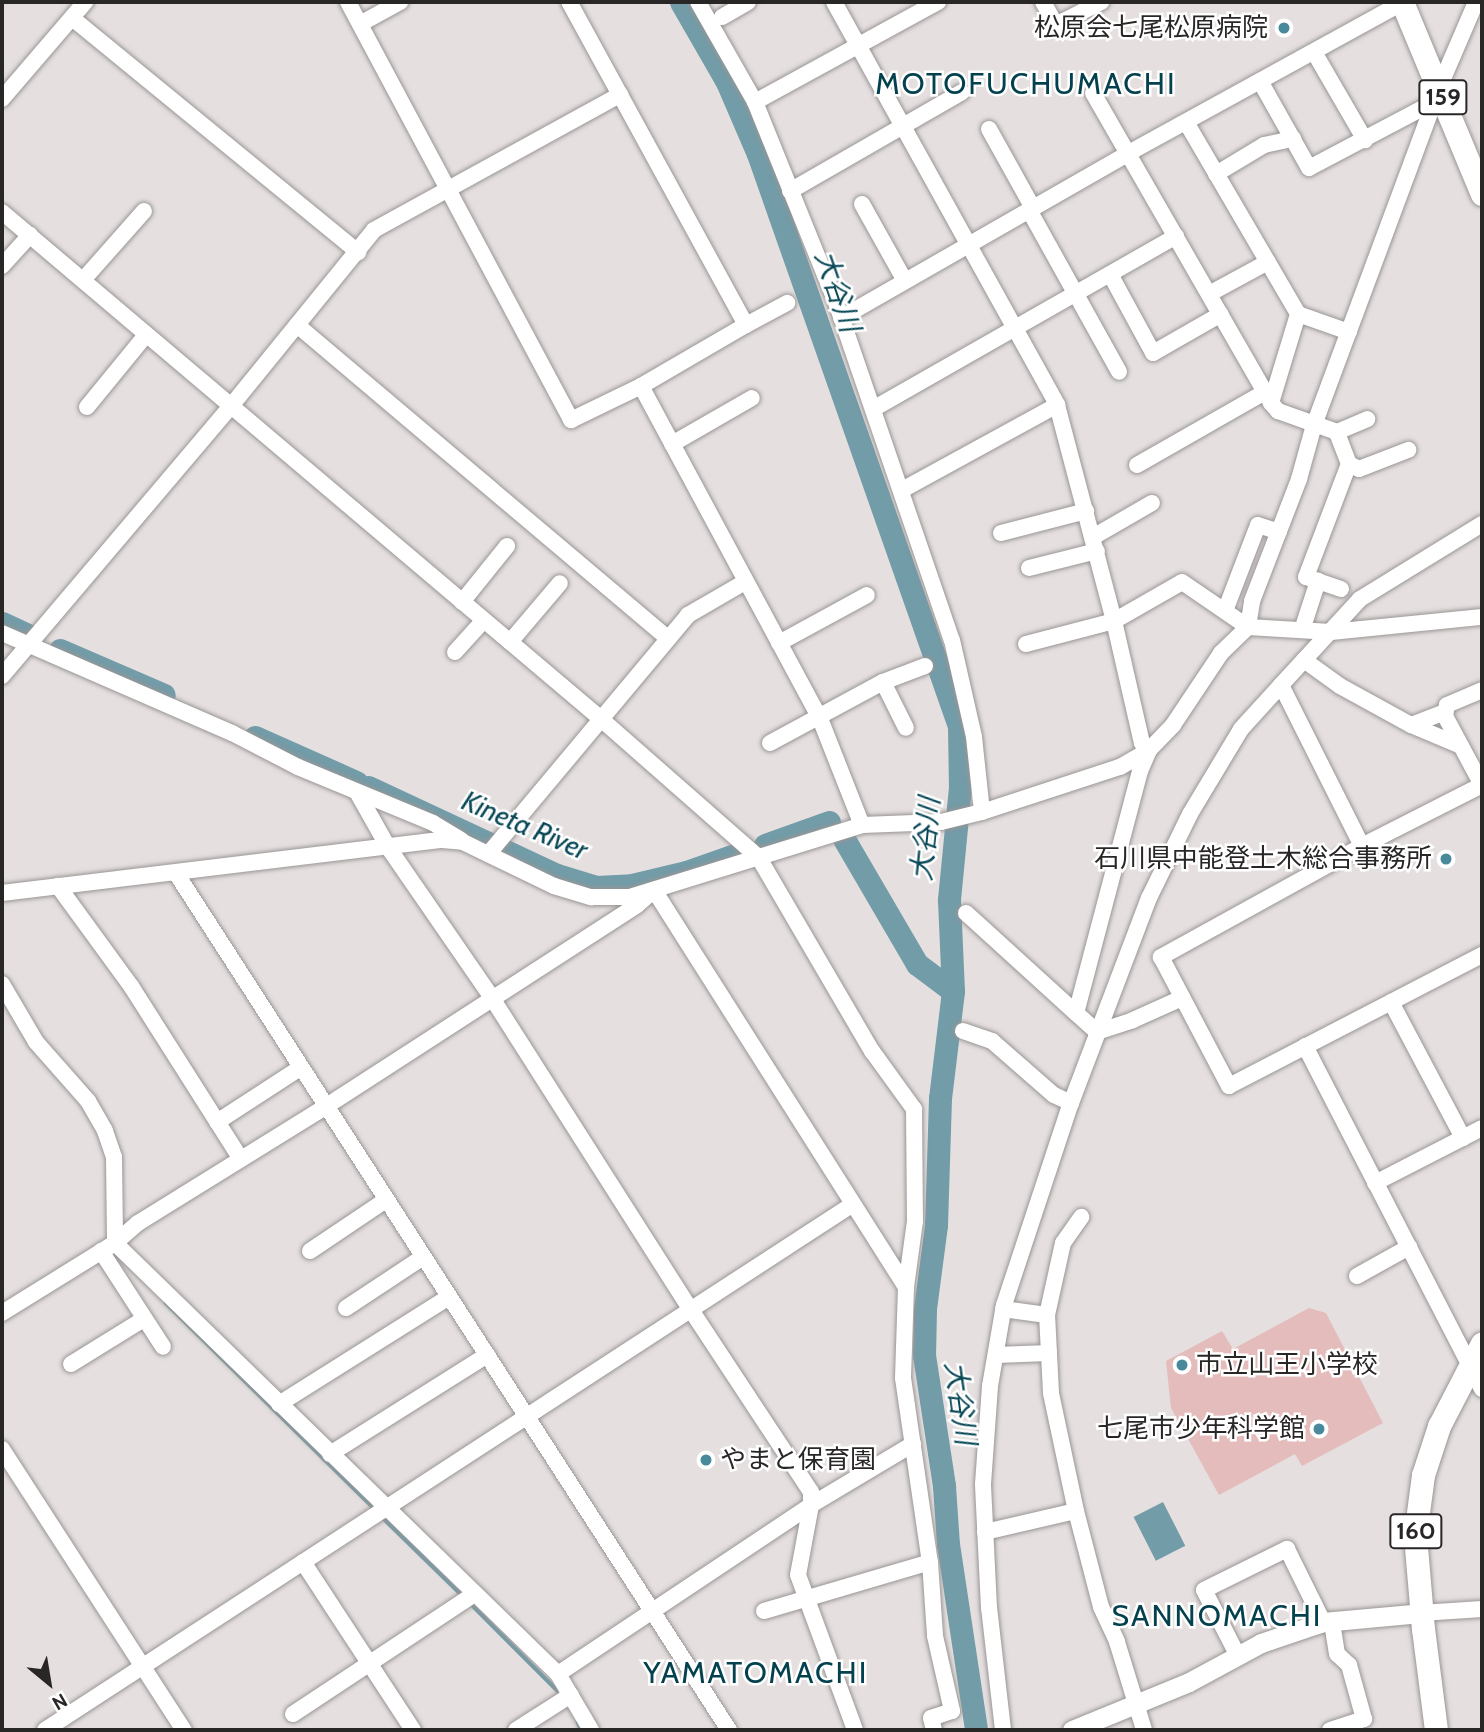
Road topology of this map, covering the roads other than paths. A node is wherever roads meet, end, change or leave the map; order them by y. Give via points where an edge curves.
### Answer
1 (85, 2) edge
2 (348, 2) edge
3 (400, 2) edge
4 (569, 2) edge
5 (698, 2) edge
6 (748, 2) edge
7 (834, 2) edge
8 (938, 2) edge
9 (1043, 2) edge
10 (1101, 2) edge
11 (1402, 2) edge
12 (1476, 2) edge
13 (722, 17) dead end
14 (72, 18) junction
15 (360, 24) junction
16 (861, 46) junction
17 (1314, 52) junction
18 (1260, 81) junction
19 (962, 92) dead end
20 (1093, 93) dead end
21 (620, 95) junction
22 (1437, 95) junction
23 (2, 99) edge
24 (755, 102) junction
25 (1186, 122) junction
26 (904, 127) junction
27 (989, 129) dead end
28 (1293, 139) junction
29 (1365, 140) junction
30 (1127, 154) junction
31 (1216, 174) junction
32 (449, 186) junction
33 (790, 191) junction
34 (1482, 194) edge
35 (862, 204) dead end
36 (1031, 209) junction
37 (144, 211) dead end
38 (2, 212) edge
39 (30, 235) junction
40 (1176, 236) junction
41 (967, 245) junction
42 (358, 252) junction
43 (1268, 262) junction
44 (2, 266) edge
45 (1110, 274) junction
46 (83, 280) junction
47 (905, 281) junction
48 (1075, 294) junction
49 (1209, 294) junction
50 (787, 303) dead end
51 (1221, 314) junction
52 (1298, 314) junction
53 (841, 318) junction
54 (297, 325) junction
55 (746, 325) junction
56 (1014, 328) junction
57 (1349, 332) junction
58 (146, 335) junction
59 (1119, 372) dead end
60 (641, 386) junction
61 (752, 398) dead end
62 (1268, 398) junction
63 (1057, 405) junction
64 (231, 406) junction
65 (87, 407) dead end
66 (873, 409) junction
67 (1367, 419) dead end
68 (1314, 425) junction
69 (1337, 432) junction
70 (672, 444) junction
71 (1408, 450) dead end
72 (1349, 464) junction
73 (1138, 465) dead end
74 (902, 490) junction
75 (1152, 503) dead end
76 (1086, 512) junction
77 (1482, 524) edge
78 (1279, 532) junction
79 (1001, 533) dead end
80 (1095, 544) junction
81 (506, 546) dead end
82 (1028, 568) dead end
83 (1318, 581) junction
84 (745, 582) junction
85 (560, 583) dead end
86 (1341, 589) dead end
87 (867, 595) dead end
88 (462, 602) junction
89 (1225, 611) junction
90 (1482, 617) edge
91 (484, 620) junction
92 (1114, 621) junction
93 (1248, 627) junction
94 (1302, 630) junction
95 (1331, 632) junction
96 (2, 633) edge
97 (668, 639) junction
98 (510, 642) junction
99 (779, 643) junction
100 (1026, 644) dead end
101 (29, 645) junction
102 (455, 652) dead end
103 (1304, 660) junction
104 (925, 666) dead end
105 (2, 676) edge
106 (883, 682) junction
107 (1280, 685) junction
108 (1482, 690) edge
109 (1445, 712) junction
110 (819, 716) junction
111 (601, 719) junction
112 (1411, 726) junction
113 (906, 728) dead end
114 (770, 743) dead end
115 (1461, 746) junction
116 (1149, 750) junction
117 (1482, 785) edge
118 (357, 792) junction
119 (977, 813) junction
120 (862, 825) junction
121 (463, 842) junction
122 (494, 846) junction
123 (1362, 846) junction
124 (388, 847) junction
125 (759, 858) junction
126 (176, 873) junction
127 (58, 886) junction
128 (654, 890) junction
129 (2, 892) edge
130 (966, 913) dead end
131 (1482, 955) edge
132 (2, 984) edge
133 (492, 998) junction
134 (1182, 998) junction
135 (1391, 1002) junction
136 (1076, 1013) junction
137 (963, 1031) dead end
138 (1097, 1032) junction
139 (1305, 1046) junction
140 (300, 1068) junction
141 (1071, 1103) junction
142 (325, 1107) junction
143 (217, 1122) junction
144 (1482, 1128) edge
145 (1463, 1138) junction
146 (241, 1159) junction
147 (1375, 1183) junction
148 (386, 1200) junction
149 (853, 1204) junction
150 (1080, 1216) dead end
151 (108, 1247) junction
152 (1409, 1247) junction
153 (310, 1251) dead end
154 (424, 1257) junction
155 (1357, 1276) dead end
156 (906, 1287) junction
157 (449, 1297) junction
158 (346, 1308) dead end
159 (1003, 1309) junction
160 (691, 1310) junction
161 (2, 1312) edge
162 (1047, 1315) junction
163 (144, 1319) junction
164 (1482, 1343) edge
165 (163, 1347) dead end
166 (1049, 1353) junction
167 (487, 1355) junction
168 (996, 1355) junction
169 (71, 1364) dead end
170 (1470, 1366) junction
171 (1482, 1389) edge
172 (279, 1404) junction
173 (528, 1416) junction
174 (912, 1444) junction
175 (2, 1449) edge
176 (330, 1454) junction
177 (811, 1505) junction
178 (1076, 1511) junction
179 (381, 1512) junction
180 (985, 1532) junction
181 (303, 1562) junction
182 (930, 1562) junction
183 (474, 1594) junction
184 (804, 1599) junction
185 (1482, 1609) edge
186 (764, 1611) dead end
187 (651, 1613) junction
188 (1421, 1613) junction
189 (1327, 1621) junction
190 (1238, 1656) junction
191 (369, 1664) junction
192 (141, 1666) junction
193 (558, 1674) junction
194 (571, 1695) junction
195 (1137, 1704) junction
196 (293, 1714) dead end
197 (1365, 1724) edge
198 (51, 1729) edge
199 (184, 1730) edge
200 (413, 1730) edge
201 (516, 1730) edge
202 (591, 1730) edge
203 (729, 1730) edge
204 (855, 1730) edge
205 (934, 1730) edge
206 (1003, 1730) edge
207 (1072, 1730) edge
208 (1144, 1730) edge
209 (1329, 1730) edge
210 (1436, 1730) edge

1 - 14 street
2 - 15 street
3 - 15 street
4 - 21 street
5 - 24 street
6 - 13 street
7 - 16 street
8 - 16 street
9 - 10 street via 1056,25
11 - 17 street
11 - 22 highway, 159
12 - 22 street
14 - 23 street
14 - 42 street
15 - 32 street
16 - 24 street
16 - 26 street
17 - 18 street
17 - 29 street
18 - 25 street
18 - 28 street
19 - 26 street
20 - 30 street
21 - 32 street
21 - 55 street
22 - 29 street
22 - 34 highway, 159
22 - 57 street
24 - 33 street
25 - 30 street
25 - 31 street
26 - 33 street
26 - 41 street
27 - 36 street
28 - 29 street via 1309,168
28 - 31 street via 1264,145
30 - 36 street
30 - 40 street
31 - 43 street
32 - 42 street via 373,230
32 - 60 street via 571,420
33 - 53 street
35 - 47 street
36 - 41 street
36 - 48 street
37 - 46 street
38 - 39 street
39 - 44 street
39 - 46 street
40 - 45 street
40 - 49 street
41 - 47 street
41 - 56 street
42 - 54 street
43 - 49 street
43 - 52 street
45 - 48 street
45 - 51 street via 1153,353
46 - 58 street
47 - 53 street
48 - 56 street
48 - 59 street
49 - 51 street
50 - 55 street
51 - 62 street
52 - 57 street
52 - 62 street
53 - 66 street
54 - 64 street
54 - 97 street
55 - 60 street
56 - 63 street
56 - 66 street
57 - 68 street
58 - 64 street
58 - 65 street
60 - 70 street
61 - 70 street
62 - 68 street via 1278,411
62 - 73 street
63 - 74 street
63 - 76 street
64 - 88 street
64 - 101 street
66 - 74 street
67 - 69 street
68 - 69 street
68 - 78 street
69 - 72 street
70 - 84 street
71 - 72 street via 1359,469
72 - 83 street via 1307,577
74 - 119 street via 952,640 974,737
75 - 80 street
76 - 79 street
76 - 80 street
77 - 95 street via 1360,599
78 - 89 street via 1258,524
78 - 93 street via 1252,601
80 - 82 street
80 - 92 street
81 - 88 street
83 - 86 street
83 - 94 street
84 - 97 street via 688,615
84 - 99 street
85 - 98 street
87 - 99 street
88 - 91 street
89 - 92 street via 1182,582
89 - 93 street
90 - 95 street
91 - 98 street
91 - 102 street
92 - 100 street
92 - 116 street via 1142,743
93 - 94 street
93 - 116 street via 1221,653 1173,725
94 - 95 street
95 - 103 street
96 - 101 street
97 - 111 street
98 - 111 street
99 - 110 street
101 - 105 street
101 - 118 street
103 - 107 street
103 - 112 street
104 - 106 street
106 - 110 street
106 - 113 street
107 - 123 street
107 - 138 street via 1241,729 1190,814 1149,898
108 - 109 street via 1447,705
109 - 112 street
109 - 115 street
110 - 114 street
110 - 120 street
111 - 122 street
111 - 125 street
112 - 115 street
115 - 117 street
116 - 119 street via 1120,767
116 - 136 street
117 - 123 street
118 - 121 street via 433,823
118 - 124 street
119 - 120 street via 941,822
120 - 125 street
121 - 122 street
121 - 124 street
122 - 128 street via 554,886 591,897 630,897
123 - 134 street via 1161,957
124 - 126 street
124 - 133 street
125 - 128 street
125 - 156 street via 872,1051 914,1109 915,1221
126 - 127 street
126 - 140 street
127 - 129 street
127 - 143 street via 131,986
128 - 133 street
128 - 149 street
130 - 136 street
131 - 135 street
132 - 151 street via 36,1042 88,1101 105,1130 114,1157
133 - 142 street
133 - 160 street
134 - 138 street
134 - 139 street via 1229,1086
135 - 139 street
135 - 145 street
136 - 138 street
137 - 141 street via 992,1041 1054,1095
138 - 141 street
139 - 147 street
140 - 142 street
140 - 143 street
141 - 159 street
142 - 146 street
142 - 148 street
143 - 146 street
144 - 145 street
145 - 147 street
146 - 151 street
147 - 152 street
148 - 153 street
148 - 154 street
149 - 156 street
149 - 160 street
150 - 162 street via 1063,1243
151 - 161 street
151 - 163 street
151 - 172 street
152 - 155 street
152 - 170 street
154 - 157 street
154 - 158 street
156 - 174 street via 903,1378
157 - 167 street
157 - 172 street
159 - 162 street
159 - 168 street
160 - 173 street
160 - 177 street via 811,1492
162 - 166 street
163 - 165 street
163 - 169 street
164 - 170 highway, 160
166 - 168 street
166 - 178 street via 1051,1392
167 - 173 street
167 - 176 street
168 - 180 street via 983,1484
170 - 171 street
170 - 188 highway, 160 via 1439,1426 1423,1475 1415,1535
172 - 176 street
173 - 179 street
173 - 187 street
174 - 177 street
174 - 182 street
175 - 192 street
176 - 179 street
177 - 184 street via 798,1576
177 - 187 street
178 - 180 street
178 - 195 street via 1101,1607
179 - 181 street
179 - 183 street
180 - 206 street
181 - 191 street
181 - 192 street
182 - 184 street
182 - 205 street via 935,1636 953,1712 931,1718
183 - 191 street
183 - 193 street
184 - 186 street
184 - 204 street
185 - 188 street
187 - 193 street
187 - 203 street
188 - 189 main road
188 - 210 highway, 160
189 - 190 main road via 1261,1643
189 - 190 street via 1287,1549 1204,1590
189 - 197 street via 1337,1654 1349,1665
190 - 195 main road
191 - 196 street
191 - 200 street
192 - 198 street
192 - 199 street
193 - 194 street
194 - 201 street
194 - 202 street
195 - 207 main road
195 - 208 street
197 - 209 street

